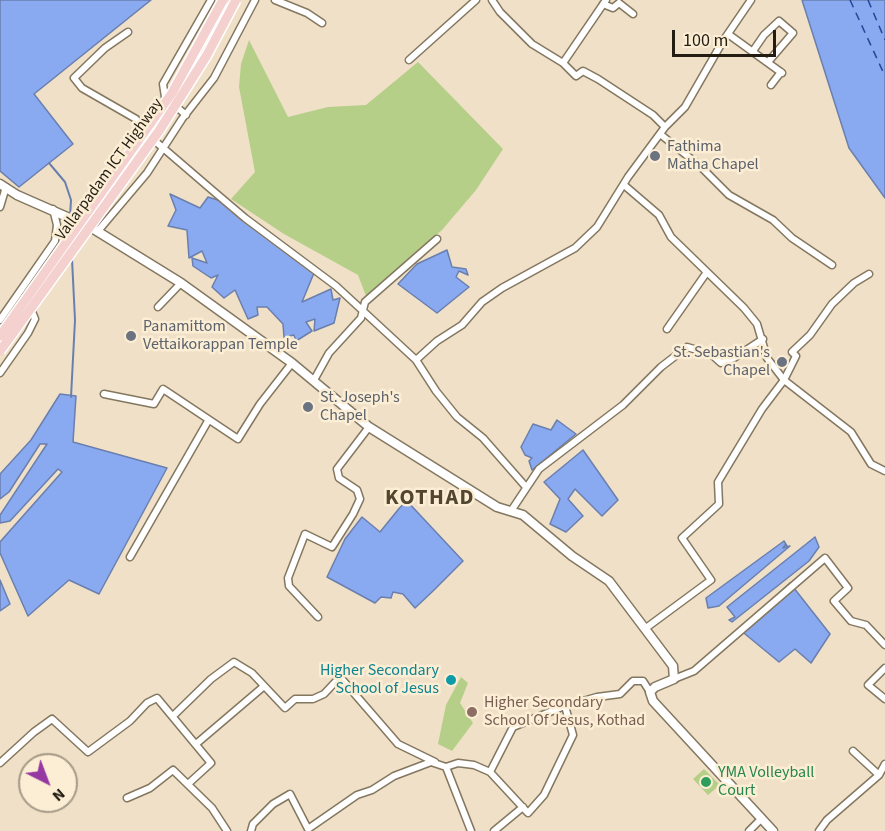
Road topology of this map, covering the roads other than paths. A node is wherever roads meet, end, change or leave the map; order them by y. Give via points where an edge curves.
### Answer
1 (210, 0) edge
2 (223, 0) edge
3 (236, 0) edge
4 (255, 0) edge
5 (275, 0) edge
6 (476, 0) edge
7 (492, 0) edge
8 (752, 0) edge
9 (604, 2) edge
10 (633, 14) dead end
11 (322, 23) dead end
12 (128, 32) dead end
13 (728, 34) junction
14 (753, 51) junction
15 (409, 60) dead end
16 (768, 62) junction
17 (563, 63) junction
18 (771, 85) dead end
19 (186, 115) junction
20 (665, 127) junction
21 (660, 134) junction
22 (165, 148) junction
23 (624, 185) junction
24 (3, 186) edge
25 (0, 205) edge
26 (53, 209) junction
27 (95, 230) junction
28 (437, 240) dead end
29 (832, 265) dead end
30 (707, 272) junction
31 (869, 274) dead end
32 (181, 283) junction
33 (18, 293) junction
34 (158, 307) dead end
35 (361, 310) junction
36 (0, 320) edge
37 (667, 329) dead end
38 (0, 336) edge
39 (763, 339) junction
40 (0, 351) edge
41 (416, 360) junction
42 (292, 363) junction
43 (0, 373) edge
44 (314, 380) junction
45 (784, 380) junction
46 (104, 394) dead end
47 (208, 421) junction
48 (369, 427) junction
49 (885, 471) edge
50 (526, 487) junction
51 (511, 511) junction
52 (130, 557) dead end
53 (318, 616) dead end
54 (646, 628) junction
55 (885, 645) edge
56 (885, 668) edge
57 (674, 679) junction
58 (263, 687) junction
59 (650, 692) junction
60 (885, 699) edge
61 (565, 706) junction
62 (174, 716) junction
63 (196, 744) junction
64 (853, 750) dead end
65 (435, 762) junction
66 (0, 763) edge
67 (885, 764) edge
68 (446, 766) junction
69 (490, 772) junction
70 (879, 775) junction
71 (188, 784) junction
72 (127, 798) dead end
73 (522, 807) junction
74 (762, 818) junction
75 (307, 830) edge
76 (227, 831) edge
77 (250, 831) edge
78 (471, 831) edge
79 (494, 831) edge
80 (749, 831) edge
81 (773, 831) edge
82 (819, 831) edge

1 - 19 street via 163,84 165,98
2 - 38 highway, Vallarpadam ICT Highway, bridge via 172,93
3 - 40 highway, Vallarpadam ICT Highway, bridge via 159,131
4 - 19 street via 214,78
5 - 11 street
6 - 15 street
7 - 17 street via 532,44
8 - 13 street
9 - 10 street via 613,8 618,3
9 - 17 street
12 - 22 street via 74,78 82,87 136,119 141,129
13 - 14 street
13 - 20 street via 685,107
14 - 16 street
14 - 16 street via 779,21 793,33
16 - 18 street via 782,73
17 - 20 street via 576,76 583,71 598,79
19 - 22 street
20 - 21 street
21 - 23 street
21 - 29 street via 729,195 773,220
22 - 27 street via 124,203
22 - 35 street
23 - 30 street via 659,215 671,237
23 - 41 street via 597,227 575,248 489,298 462,325 436,341
24 - 25 street
24 - 26 main road
26 - 27 main road, bridge
26 - 33 street via 55,241
27 - 32 main road
28 - 35 street via 365,302
30 - 37 street
30 - 39 street via 758,324
31 - 45 street via 832,304 792,352 796,356
32 - 34 street
32 - 42 main road
33 - 36 street
33 - 43 street via 29,304 35,320
35 - 41 street
35 - 44 street via 361,318 329,353
39 - 45 street via 767,358
39 - 50 street via 721,363 711,354 687,347 623,405 539,469
41 - 50 street via 457,417 483,438
42 - 44 main road
42 - 47 street via 238,439
44 - 48 main road
45 - 49 street via 851,432 871,464
45 - 54 street via 762,408 718,482 719,504 682,538 711,580
46 - 47 street via 154,405 163,389
47 - 52 street
48 - 51 main road via 497,507
48 - 53 street via 337,469 339,478 357,490 360,499 353,514 332,547 305,534 288,578 289,586
50 - 51 street
51 - 54 main road via 523,515 609,581
54 - 57 main road via 673,666
55 - 57 street via 866,625 851,621 834,601 848,588 825,558 694,671
56 - 60 street via 868,685
57 - 59 main road
58 - 62 street via 252,673 234,662
58 - 63 street
58 - 65 street via 285,708 295,699 313,699 324,694 340,677 398,744
59 - 61 street via 644,681 633,681 620,694
59 - 74 main road via 653,701
61 - 69 street via 513,728
61 - 73 street via 573,735 544,795 528,813
62 - 63 street
62 - 66 street via 157,698 88,752 52,719
63 - 71 street via 211,763
64 - 70 street
65 - 68 street
65 - 75 street via 394,776 357,795
67 - 70 street
68 - 69 street via 458,763
68 - 78 street
69 - 73 street
70 - 82 street
71 - 72 street via 173,770 150,788
71 - 76 street via 212,808
73 - 79 street
74 - 80 street
74 - 81 main road
75 - 77 street via 290,794 273,804

